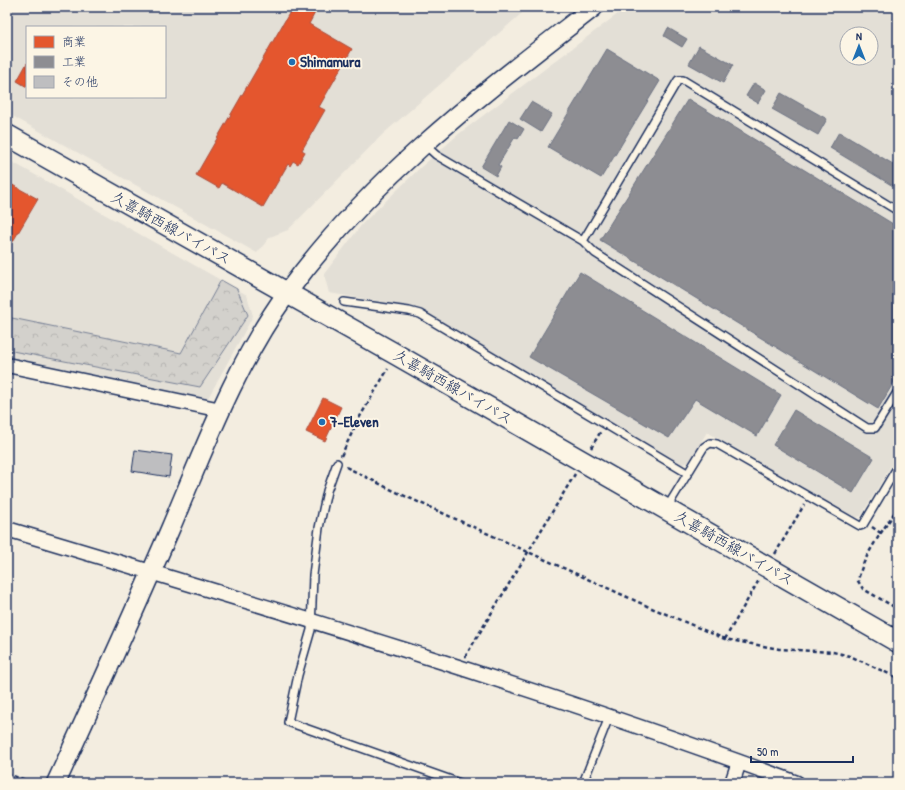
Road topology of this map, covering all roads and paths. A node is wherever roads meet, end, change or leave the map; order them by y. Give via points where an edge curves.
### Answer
1 (594, 7) edge
2 (7, 135) edge
3 (424, 144) junction
4 (898, 211) edge
5 (583, 241) junction
6 (287, 293) junction
7 (344, 302) dead end
8 (397, 355) junction
9 (7, 364) edge
10 (898, 391) edge
11 (221, 410) junction
12 (605, 424) junction
13 (583, 461) junction
14 (337, 463) junction
15 (898, 466) edge
16 (687, 473) junction
17 (898, 506) edge
18 (666, 509) junction
19 (7, 529) edge
20 (527, 552) junction
21 (151, 572) junction
22 (898, 609) edge
23 (312, 622) junction
24 (898, 642) edge
25 (460, 668) junction
26 (898, 678) edge
27 (610, 717) junction
28 (739, 762) junction
29 (7, 774) edge
30 (35, 783) edge
31 (56, 783) edge
32 (460, 783) edge
33 (584, 783) edge
34 (732, 783) edge
35 (797, 783) edge

1 - 3 street via 470,103
2 - 6 main road, 久喜騎西線バイパス
3 - 5 lane via 436,155
3 - 6 street via 356,210
4 - 5 lane via 683,80 678,80
5 - 10 lane via 596,252 867,428 875,428
6 - 8 main road, 久喜騎西線バイパス
6 - 11 street via 242,368
7 - 12 lane via 420,314
8 - 13 main road, 久喜騎西線バイパス
8 - 14 path via 358,420
9 - 11 street
11 - 21 street
12 - 13 path
12 - 16 lane
13 - 18 main road, 久喜騎西線バイパス
13 - 20 path
14 - 20 path
14 - 23 lane via 319,528 313,575
15 - 16 lane via 860,526 717,444 710,442 704,447
16 - 18 lane
17 - 22 path via 866,559 858,582 863,589
18 - 24 main road, 久喜騎西線バイパス
19 - 21 street
20 - 25 path
20 - 26 path via 725,639 779,650 833,652 850,656
21 - 23 street
21 - 31 street
23 - 25 street
23 - 32 lane via 288,722
25 - 27 street
27 - 28 street
27 - 33 lane
28 - 34 street
28 - 35 street
29 - 30 path

